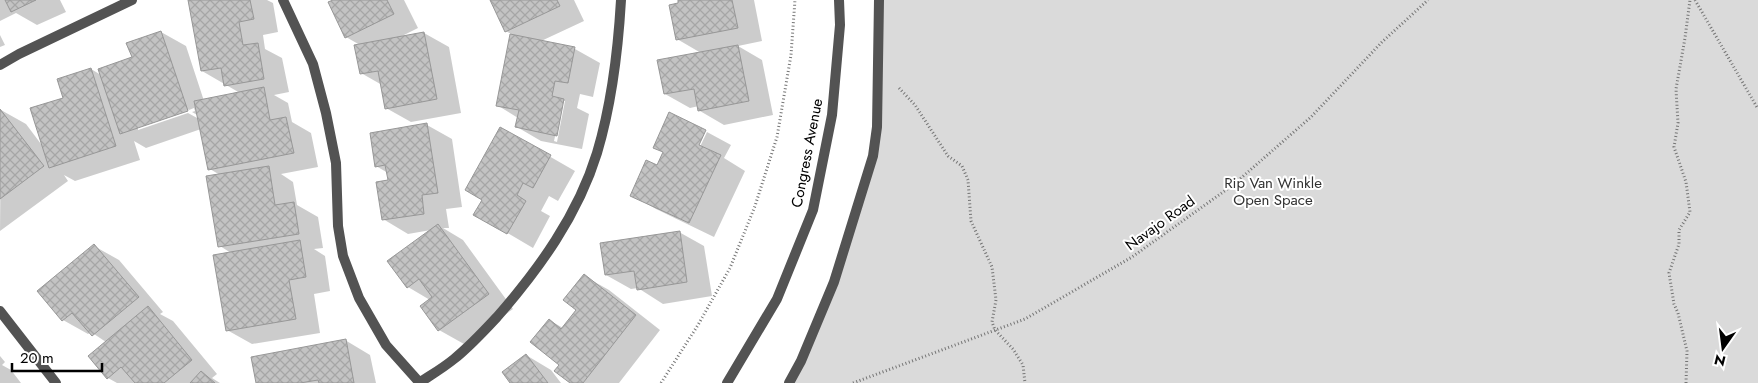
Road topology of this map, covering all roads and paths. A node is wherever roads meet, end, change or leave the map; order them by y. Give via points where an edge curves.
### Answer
1 (132, 0) edge
2 (283, 0) edge
3 (621, 0) edge
4 (795, 0) edge
5 (839, 0) edge
6 (879, 0) edge
7 (1428, 0) edge
8 (1690, 0) edge
9 (1696, 0) edge
10 (0, 65) edge
11 (895, 84) dead end
12 (1758, 109) edge
13 (0, 311) edge
14 (995, 330) junction
15 (56, 383) edge
16 (420, 383) edge
17 (661, 383) edge
18 (727, 383) edge
19 (789, 383) edge
20 (853, 383) edge
21 (1024, 383) edge
22 (1686, 383) edge

1 - 10 street
2 - 16 street via 312,64 326,113 336,163 338,226 343,256 359,298 386,345
3 - 16 street via 611,99 596,155 576,204 549,251 518,293 455,359
4 - 17 path via 791,55 777,137 754,206 730,268
5 - 18 street, Congress Avenue via 840,25 832,115 813,210 777,299
6 - 19 street via 877,127 873,156 834,282
7 - 14 path, Navajo Road via 1382,42 1311,116 1233,184 1132,257 1024,319
8 - 22 path via 1676,89 1678,123 1674,147 1686,182 1690,212 1678,230 1679,244 1669,273 1687,351
9 - 12 path
11 - 14 path via 915,105 948,156 962,166 968,180 971,221 992,267 996,300 992,322
13 - 15 street
14 - 20 path, Navajo Road
14 - 21 path via 1013,348 1023,365

